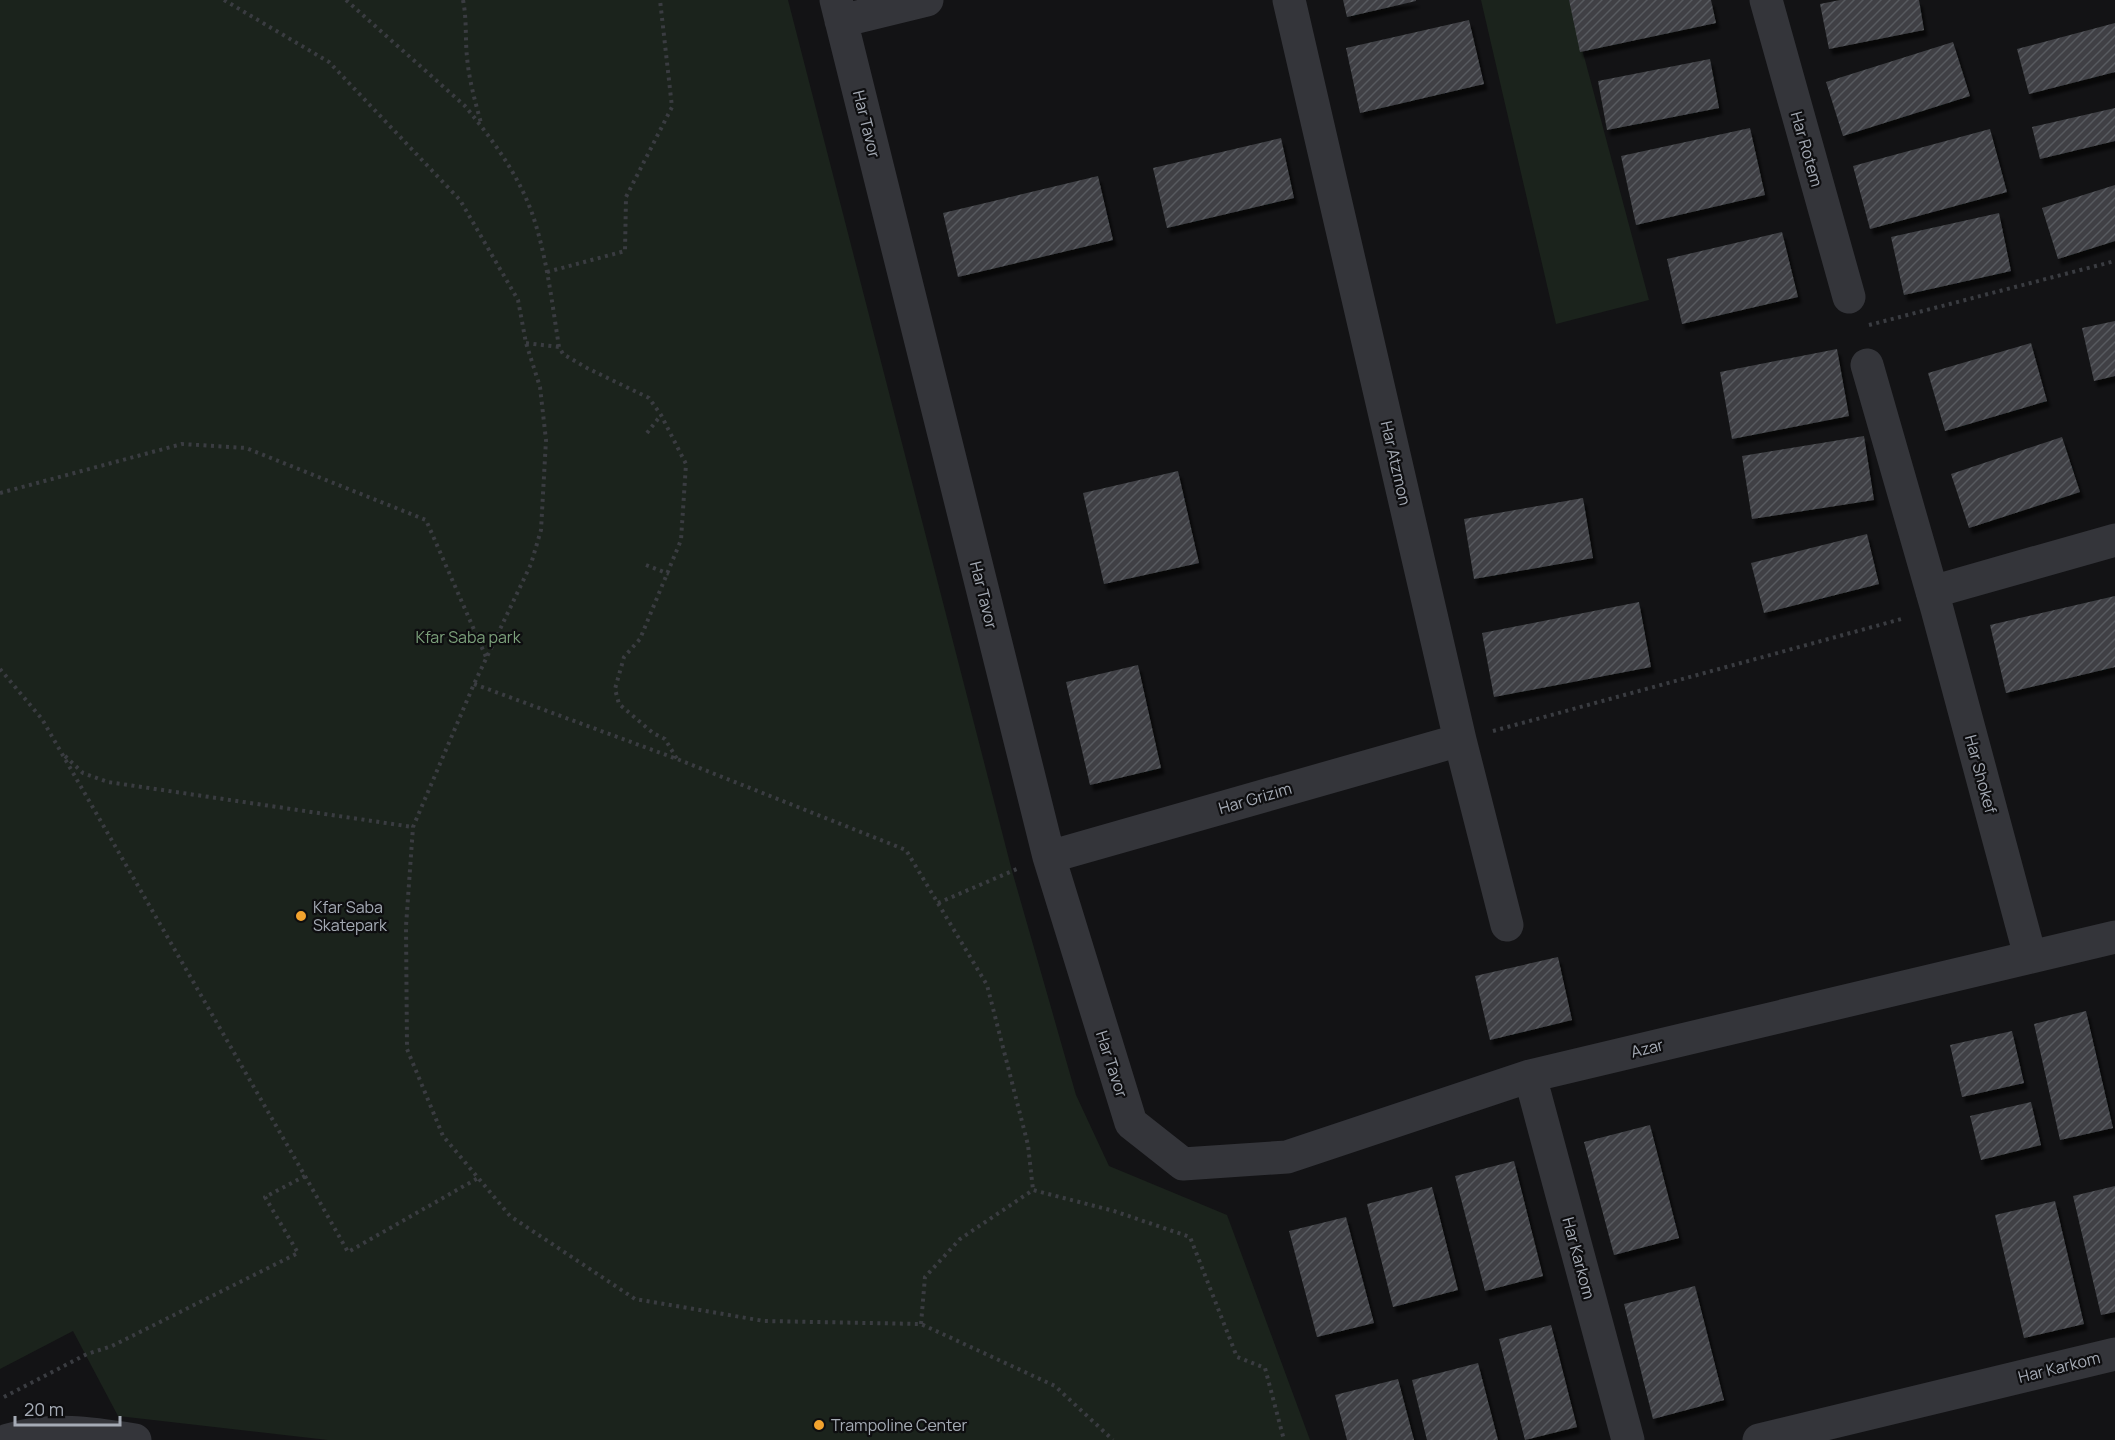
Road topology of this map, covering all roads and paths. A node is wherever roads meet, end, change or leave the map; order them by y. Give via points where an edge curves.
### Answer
1 (224, 0) edge
2 (346, 0) edge
3 (463, 0) edge
4 (660, 0) edge
5 (927, 0) edge
6 (1289, 0) edge
7 (1766, 0) edge
8 (839, 11) edge
9 (482, 127) junction
10 (2115, 261) edge
11 (547, 272) junction
12 (1848, 297) dead end
13 (1857, 328) dead end
14 (526, 344) junction
15 (558, 347) junction
16 (1867, 365) dead end
17 (661, 415) junction
18 (646, 433) dead end
19 (0, 493) edge
20 (2115, 540) edge
21 (646, 566) dead end
22 (669, 574) junction
23 (1934, 600) junction
24 (487, 658) junction
25 (0, 669) edge
26 (474, 684) junction
27 (1460, 740) junction
28 (62, 753) junction
29 (677, 759) junction
30 (412, 827) junction
31 (1049, 857) junction
32 (938, 903) junction
33 (1507, 925) dead end
34 (2115, 937) edge
35 (2030, 956) junction
36 (1530, 1076) junction
37 (1183, 1164) joint
38 (305, 1176) junction
39 (478, 1178) junction
40 (1033, 1190) junction
41 (921, 1324) junction
42 (2115, 1354) edge
43 (0, 1399) edge
44 (8, 1440) edge
45 (135, 1440) edge
46 (1113, 1440) edge
47 (1284, 1440) edge
48 (1628, 1440) edge
49 (1759, 1440) edge

1 - 14 path via 329,62 460,200 518,300
2 - 9 path via 465,106
3 - 9 path via 472,90
4 - 11 path via 672,107 626,197 625,251
5 - 8 street
6 - 27 street, Har Atzmon
7 - 12 street, Har Rotem
8 - 31 street, Har Tavor
9 - 11 path via 522,190
10 - 13 path
11 - 15 path
14 - 15 path
14 - 24 path via 540,387 546,440 541,530 531,564
15 - 17 path via 587,368 643,394
16 - 23 street, Har Shokef
17 - 18 path
17 - 22 path via 686,464 681,540
19 - 24 path via 182,444 246,447 426,520
20 - 23 street
21 - 22 path
22 - 29 path via 640,639 624,657 615,689 619,704 665,739
23 - 27 path
23 - 35 street, Har Shokef
24 - 26 path
25 - 28 path via 25,695
26 - 29 path
26 - 30 path
27 - 31 street, Har Grizim
27 - 33 street, Har Atzmon
28 - 30 path via 83,773 108,782
28 - 38 path
29 - 32 path via 906,850
30 - 39 path via 406,926 407,1048 443,1136
31 - 32 path
31 - 37 street, Har Tavor via 1131,1123
32 - 40 path via 987,985 1028,1145
34 - 35 street, Azar
35 - 36 street, Azar
36 - 37 street, Azar via 1287,1157
36 - 48 street, Har Karkom
38 - 39 path via 348,1252
38 - 43 path via 265,1197 298,1254
39 - 41 path via 510,1216 635,1299 764,1321
40 - 41 path via 960,1239 925,1277
40 - 47 path via 1114,1210 1190,1237 1236,1357 1265,1368
41 - 46 path via 1055,1386
42 - 49 street, Har Karkom
44 - 45 street via 72,1431

